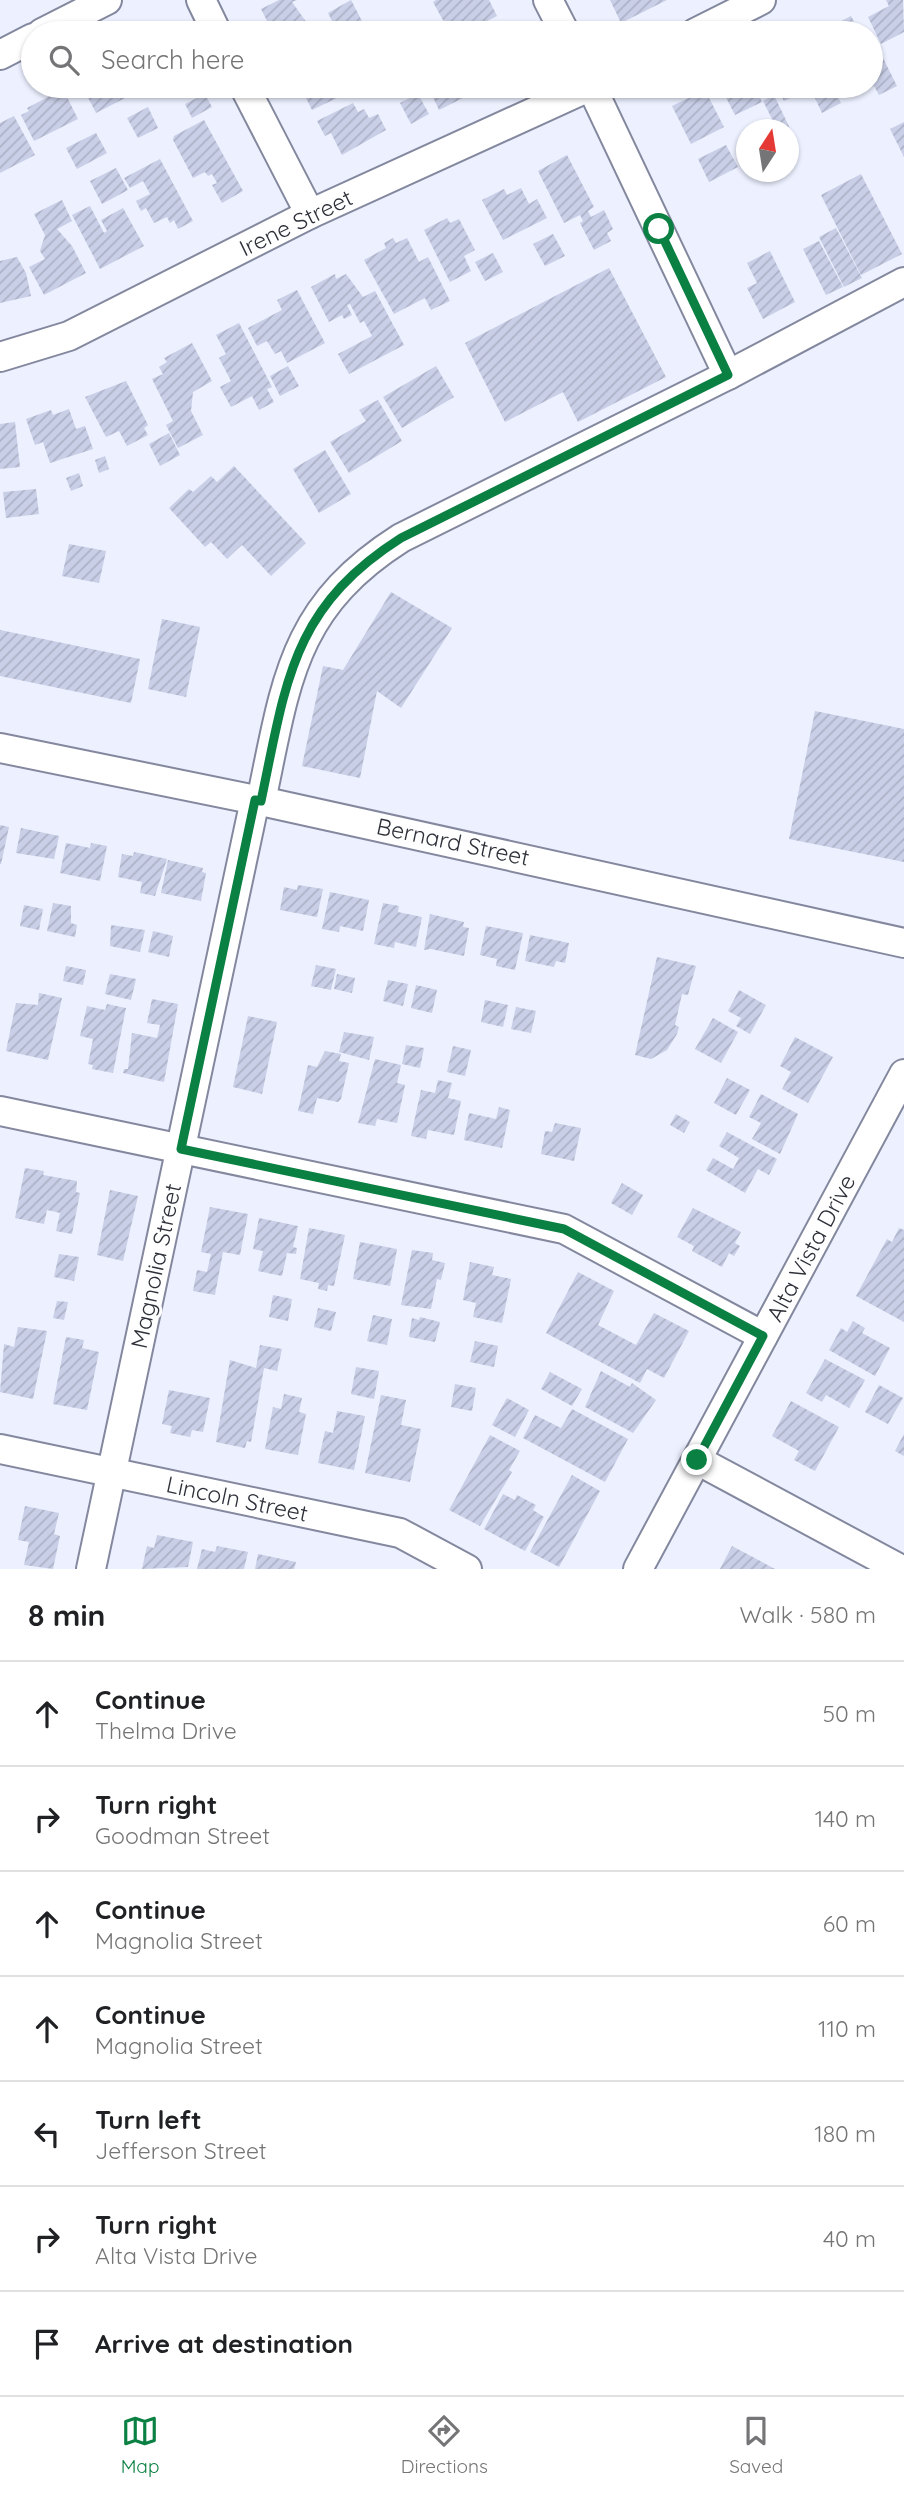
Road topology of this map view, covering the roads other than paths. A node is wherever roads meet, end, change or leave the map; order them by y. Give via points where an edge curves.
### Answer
1 (107, 0) edge
2 (201, 0) edge
3 (548, 0) edge
4 (761, 0) edge
5 (66, 21) edge
6 (212, 21) edge
7 (559, 21) edge
8 (719, 21) edge
9 (21, 44) edge
10 (0, 55) edge
11 (250, 98) edge
12 (565, 98) edge
13 (597, 98) edge
14 (310, 214) junction
15 (904, 282) edge
16 (0, 357) edge
17 (728, 375) junction
18 (0, 748) edge
19 (258, 800) junction
20 (904, 943) edge
21 (900, 1092) edge
22 (0, 1111) edge
23 (181, 1149) junction
24 (763, 1336) junction
25 (0, 1449) edge
26 (697, 1460) junction
27 (112, 1473) junction
28 (91, 1569) edge
29 (467, 1569) edge
30 (638, 1569) edge
31 (900, 1569) edge

1 - 5 street
2 - 6 street
3 - 7 street
4 - 8 street
9 - 10 street
11 - 14 street
12 - 14 street, Irene Street
13 - 17 street
14 - 16 street, Irene Street via 69,336
15 - 17 street, Magnolia Street
17 - 19 street, Magnolia Street via 372,556 328,599 300,643 287,677
18 - 19 street, Bernard Street
19 - 20 street, Bernard Street
19 - 23 street, Magnolia Street
21 - 24 street, Alta Vista Drive
22 - 23 street
23 - 24 street via 564,1229
23 - 27 street, Magnolia Street
24 - 26 street, Alta Vista Drive
25 - 27 street, Lincoln Street
26 - 30 street, Alta Vista Drive
26 - 31 street
27 - 28 street, Magnolia Street
27 - 29 street, Lincoln Street via 400,1533

